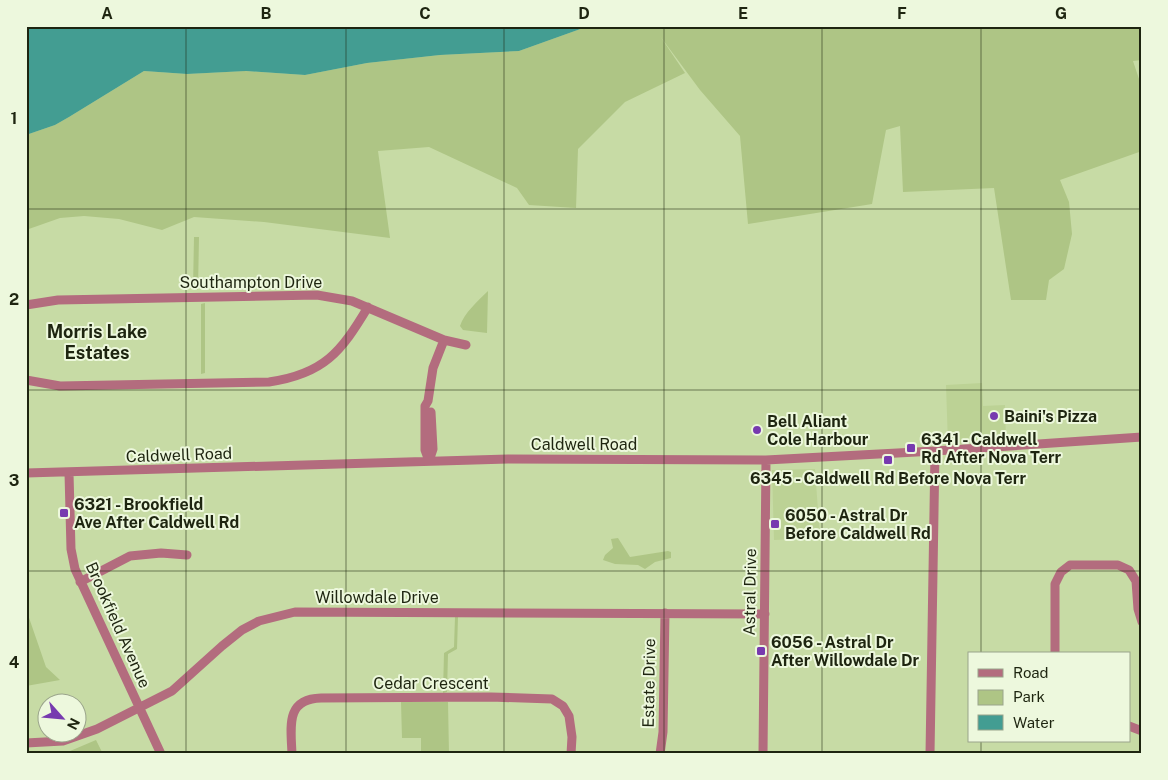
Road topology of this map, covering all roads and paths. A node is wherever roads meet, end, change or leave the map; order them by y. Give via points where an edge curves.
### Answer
1 (26, 305) edge
2 (368, 307) junction
3 (444, 340) junction
4 (466, 346) dead end
5 (26, 380) edge
6 (1142, 437) edge
7 (935, 451) junction
8 (766, 460) junction
9 (429, 461) junction
10 (26, 473) edge
11 (69, 473) junction
12 (187, 555) dead end
13 (80, 582) junction
14 (664, 613) junction
15 (765, 614) junction
16 (1142, 622) edge
17 (1055, 652) edge
18 (139, 707) junction
19 (1130, 726) edge
20 (1142, 731) edge
21 (26, 743) edge
22 (161, 754) edge
23 (292, 754) edge
24 (571, 754) edge
25 (660, 754) edge
26 (763, 754) edge
27 (930, 754) edge

1 - 2 street, Southampton Drive via 58,300 316,295
2 - 3 street, Southampton Drive
2 - 5 street via 349,338 332,357 291,379 60,386
3 - 4 street, Southampton Drive
3 - 9 street via 433,368 428,401 433,449
6 - 7 street, Caldwell Road
7 - 8 street, Caldwell Road
7 - 27 street
8 - 9 street, Caldwell Road
8 - 15 street, Astral Drive
9 - 11 street, Caldwell Road
10 - 11 street, Caldwell Road
11 - 13 street, Brookfield Avenue via 70,549
12 - 13 street via 153,553 130,556
13 - 18 street, Brookfield Avenue
14 - 15 street, Willowdale Drive
14 - 18 street, Willowdale Drive via 294,612 242,630 172,691
14 - 25 street, Estate Drive via 663,737
15 - 26 street, Astral Drive
16 - 17 street via 1136,581 1129,570 1118,564 1070,565 1061,572 1056,584
18 - 21 street, Willowdale Drive via 79,736 63,741
18 - 22 street, Brookfield Avenue
19 - 20 street
23 - 24 street, Cedar Crescent via 292,715 298,706 309,700 491,697 547,698 559,702 570,719

